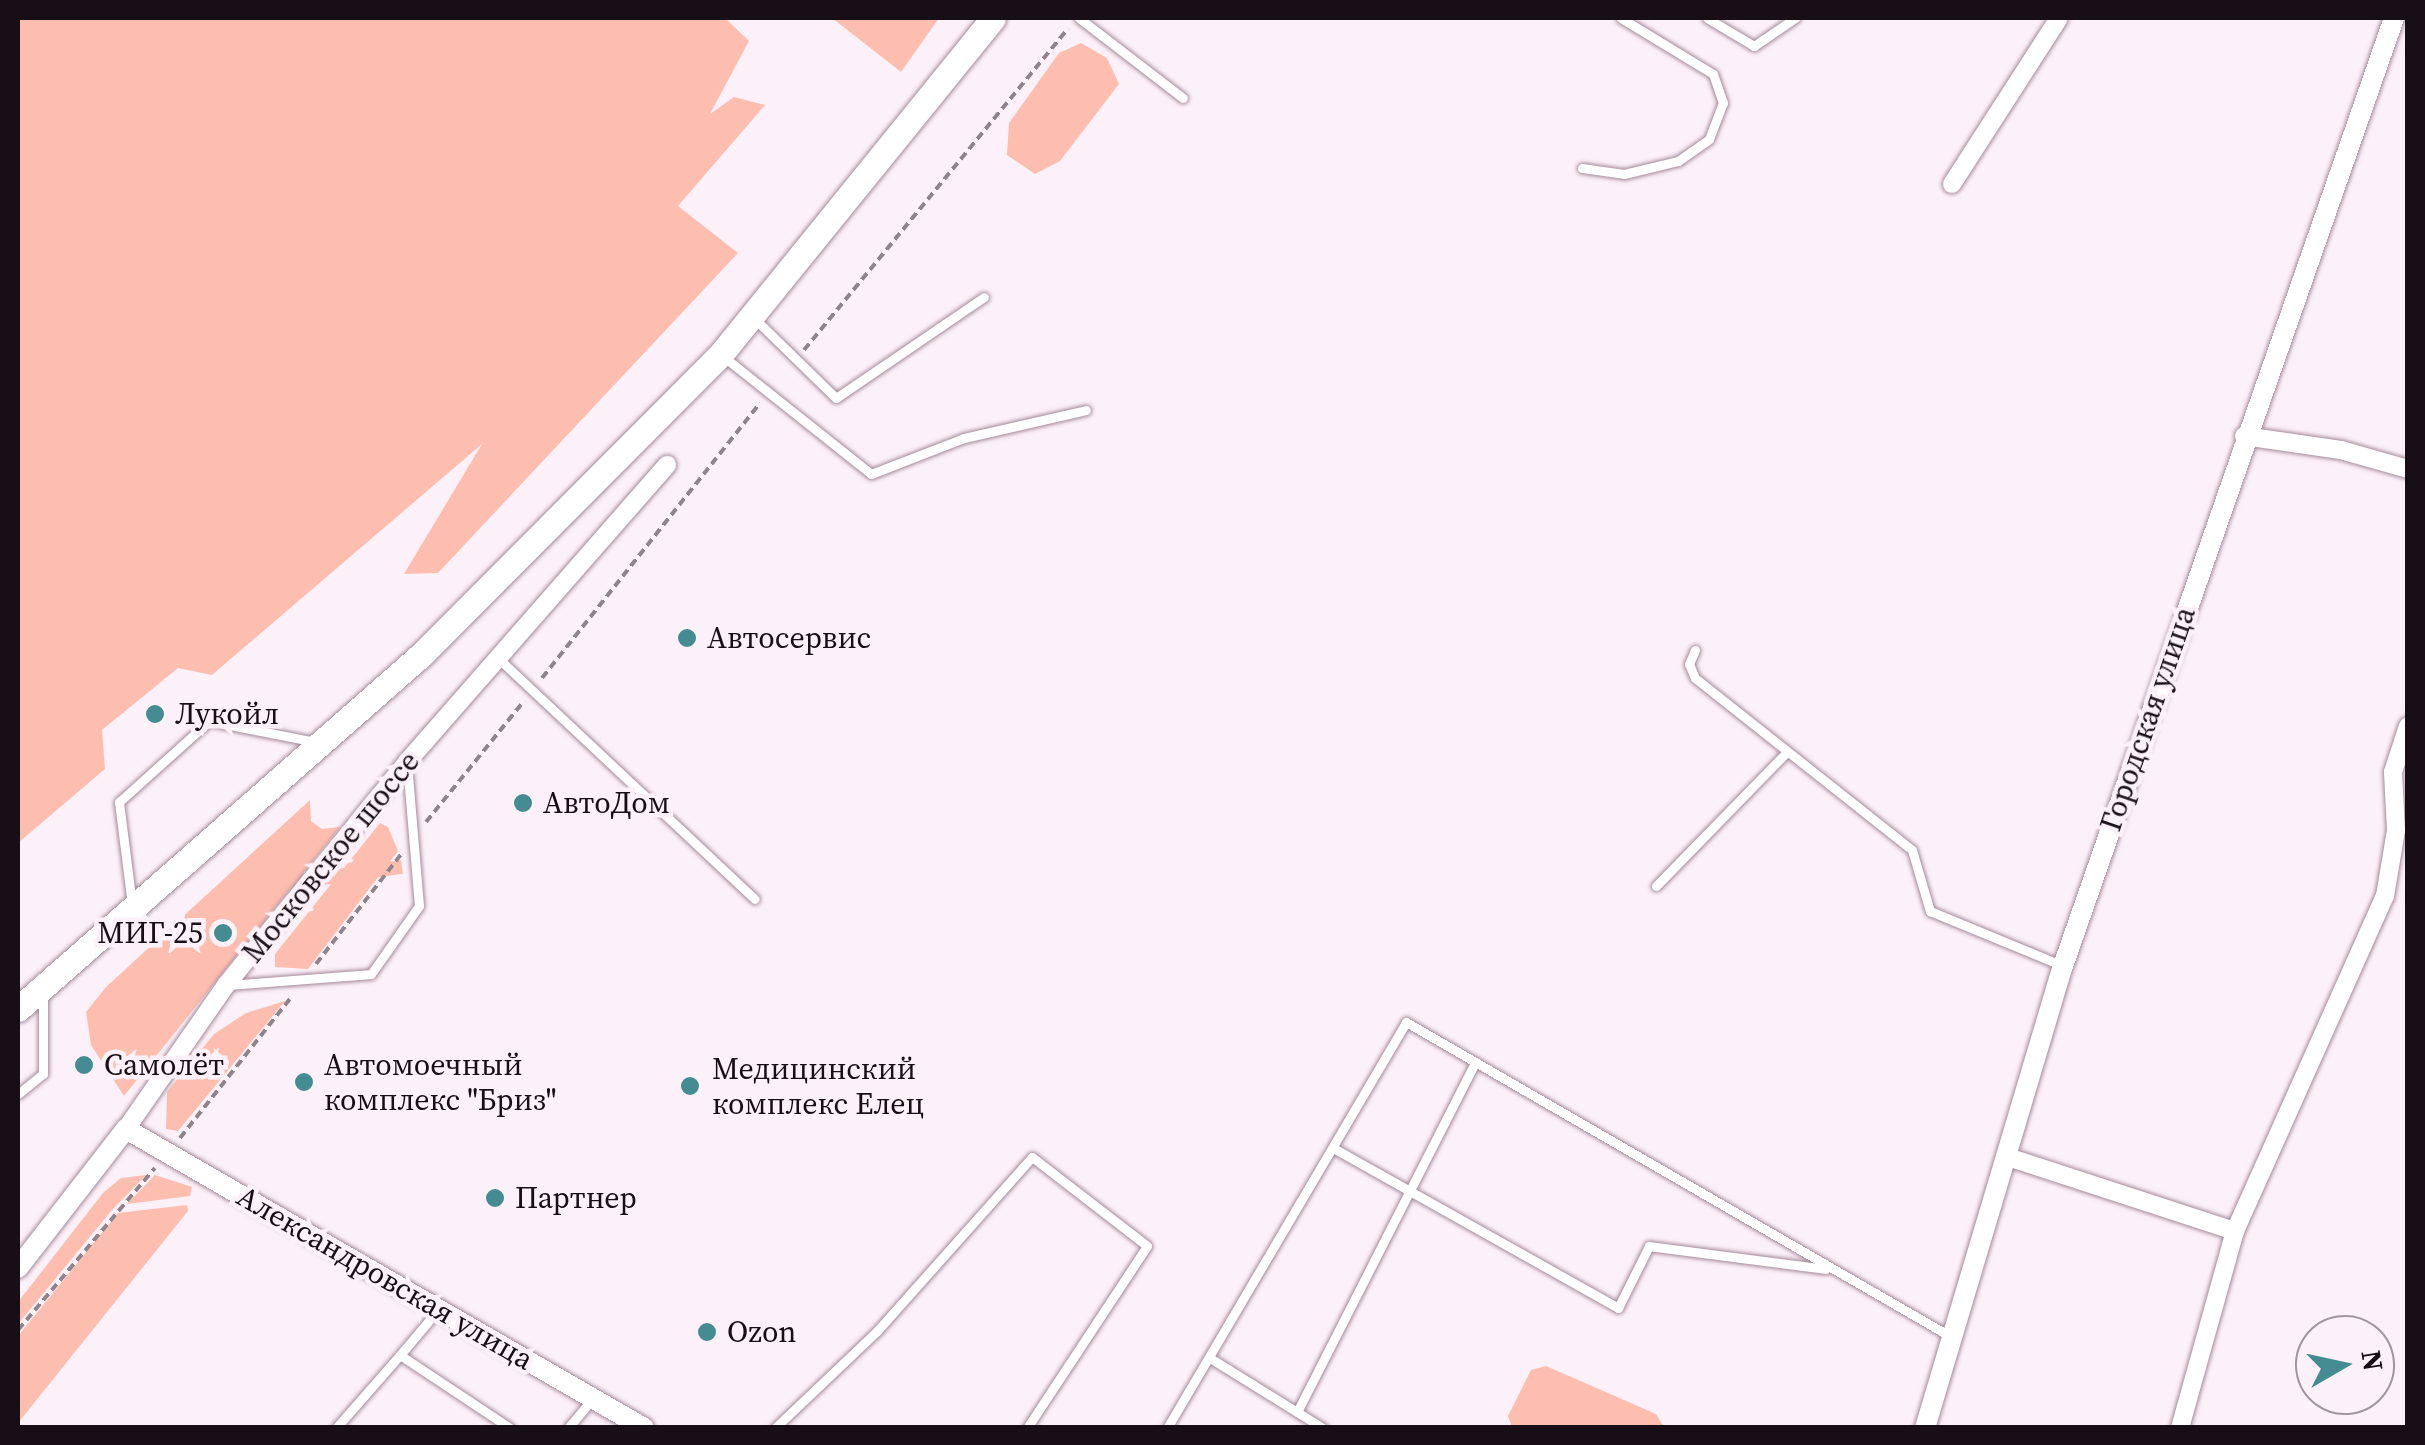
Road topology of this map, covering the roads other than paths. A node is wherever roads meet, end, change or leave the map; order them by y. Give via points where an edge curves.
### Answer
1 (993, 18) edge
2 (1078, 18) edge
3 (1621, 18) edge
4 (1707, 18) edge
5 (1794, 18) edge
6 (2059, 18) edge
7 (2394, 18) edge
8 (1182, 98) dead end
9 (1582, 168) dead end
10 (1952, 184) dead end
11 (984, 297) dead end
12 (752, 316) junction
13 (721, 354) junction
14 (1086, 410) dead end
15 (2244, 436) junction
16 (667, 465) dead end
17 (2408, 469) edge
18 (1695, 650) dead end
19 (498, 657) junction
20 (2408, 726) edge
21 (324, 744) junction
22 (1786, 753) junction
23 (408, 762) junction
24 (1656, 886) dead end
25 (755, 899) dead end
26 (133, 913) junction
27 (2063, 966) junction
28 (226, 986) junction
29 (43, 990) junction
30 (18, 1009) edge
31 (1476, 1062) junction
32 (18, 1094) edge
33 (126, 1129) junction
34 (1335, 1149) junction
35 (2008, 1157) junction
36 (1409, 1192) junction
37 (2235, 1230) junction
38 (18, 1268) edge
39 (1834, 1270) junction
40 (439, 1309) junction
41 (1955, 1339) junction
42 (400, 1354) junction
43 (1210, 1358) junction
44 (593, 1398) junction
45 (1297, 1412) junction
46 (629, 1424) edge
47 (336, 1428) edge
48 (510, 1428) edge
49 (568, 1428) edge
50 (775, 1428) edge
51 (1027, 1428) edge
52 (1167, 1428) edge
53 (1323, 1428) edge
54 (1926, 1428) edge
55 (2180, 1428) edge

1 - 12 main road
2 - 8 lane
3 - 9 lane via 1712,74 1723,102 1709,138 1678,161 1624,174
4 - 5 lane via 1754,46
6 - 10 street
7 - 15 street, Городская улица
11 - 12 lane via 836,398
12 - 13 main road
13 - 14 lane via 871,474 964,438
13 - 21 main road
15 - 17 street via 2340,450
15 - 27 street, Городская улица
16 - 19 street, Московское шоссе
18 - 22 lane via 1688,664 1695,678
19 - 23 street, Московское шоссе
19 - 25 lane
20 - 37 street via 2393,772 2396,830 2385,896
21 - 26 main road
21 - 26 lane via 209,722 118,802
22 - 24 lane
22 - 27 lane via 1912,850 1930,911
23 - 28 street, Московское шоссе
23 - 28 lane via 419,906 371,974
26 - 29 main road
27 - 35 street, Городская улица
28 - 33 street, Московское шоссе
29 - 30 main road
29 - 32 lane via 43,1074
31 - 34 lane via 1406,1022
31 - 36 lane
31 - 39 lane
33 - 38 street, Московское шоссе
33 - 40 street, Александровская улица
34 - 36 lane
34 - 43 lane
35 - 37 street
35 - 41 street, Городская улица
36 - 39 lane via 1618,1308 1649,1246
36 - 45 lane
37 - 55 street via 2230,1269
39 - 41 lane
40 - 42 lane
40 - 44 street, Александровская улица
41 - 54 street, Городская улица
42 - 47 lane
42 - 48 lane
43 - 45 lane
43 - 52 lane
44 - 46 street, Александровская улица
44 - 49 lane
45 - 53 lane
50 - 51 lane via 877,1331 1032,1158 1147,1246

